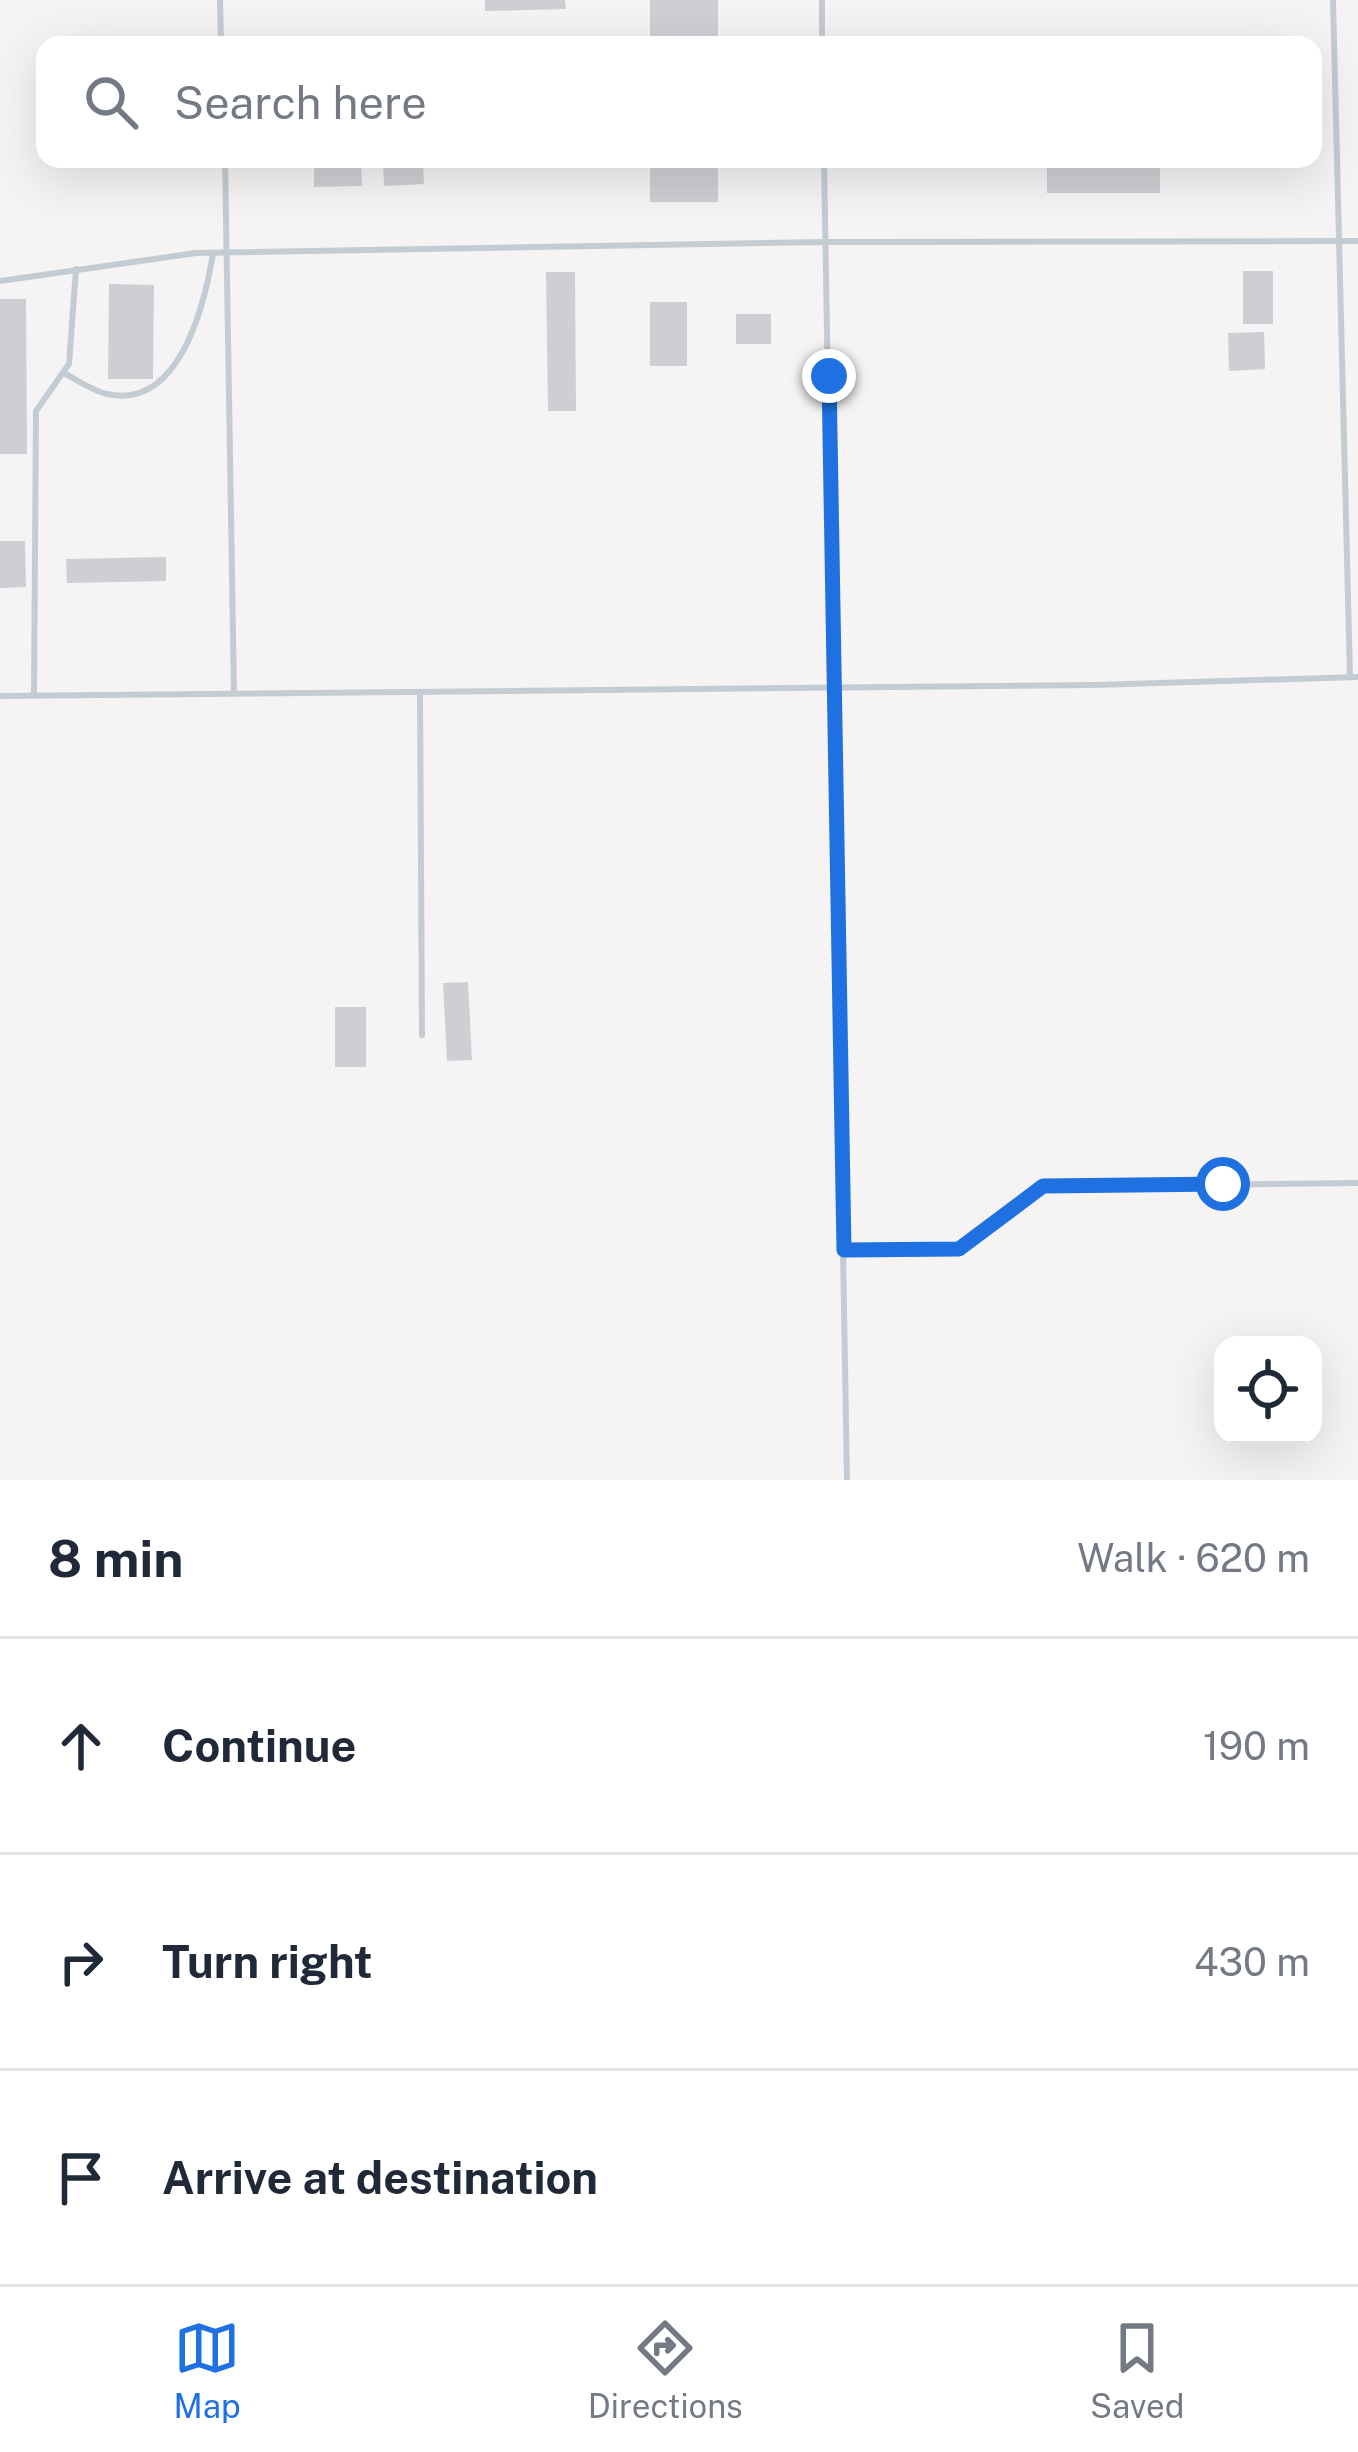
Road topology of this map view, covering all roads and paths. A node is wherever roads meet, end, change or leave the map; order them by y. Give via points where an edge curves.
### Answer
1 (220, 0) edge
2 (822, 0) edge
3 (1334, 0) edge
4 (221, 36) edge
5 (822, 36) edge
6 (225, 168) edge
7 (824, 168) edge
8 (826, 242) junction
9 (1337, 242) junction
10 (1358, 242) edge
11 (213, 254) junction
12 (228, 255) junction
13 (76, 269) junction
14 (0, 280) edge
15 (64, 373) junction
16 (1354, 677) edge
17 (837, 688) junction
18 (420, 692) junction
19 (234, 694) junction
20 (34, 695) junction
21 (0, 696) edge
22 (422, 1035) dead end
23 (1358, 1183) edge
24 (844, 1250) junction
25 (847, 1480) edge

1 - 4 lane
2 - 5 lane
3 - 9 lane
6 - 12 lane
7 - 8 lane
8 - 9 lane
8 - 12 lane
8 - 17 lane
9 - 10 lane
9 - 16 lane
11 - 12 lane
11 - 13 lane
11 - 15 lane via 206,301 165,381 138,394 106,394
12 - 19 lane
13 - 14 lane
13 - 15 lane
15 - 20 lane via 36,411
16 - 17 lane
17 - 18 lane
17 - 24 lane
18 - 19 lane
18 - 22 lane
19 - 20 lane
20 - 21 lane
23 - 24 lane via 1043,1186 959,1249
24 - 25 lane

